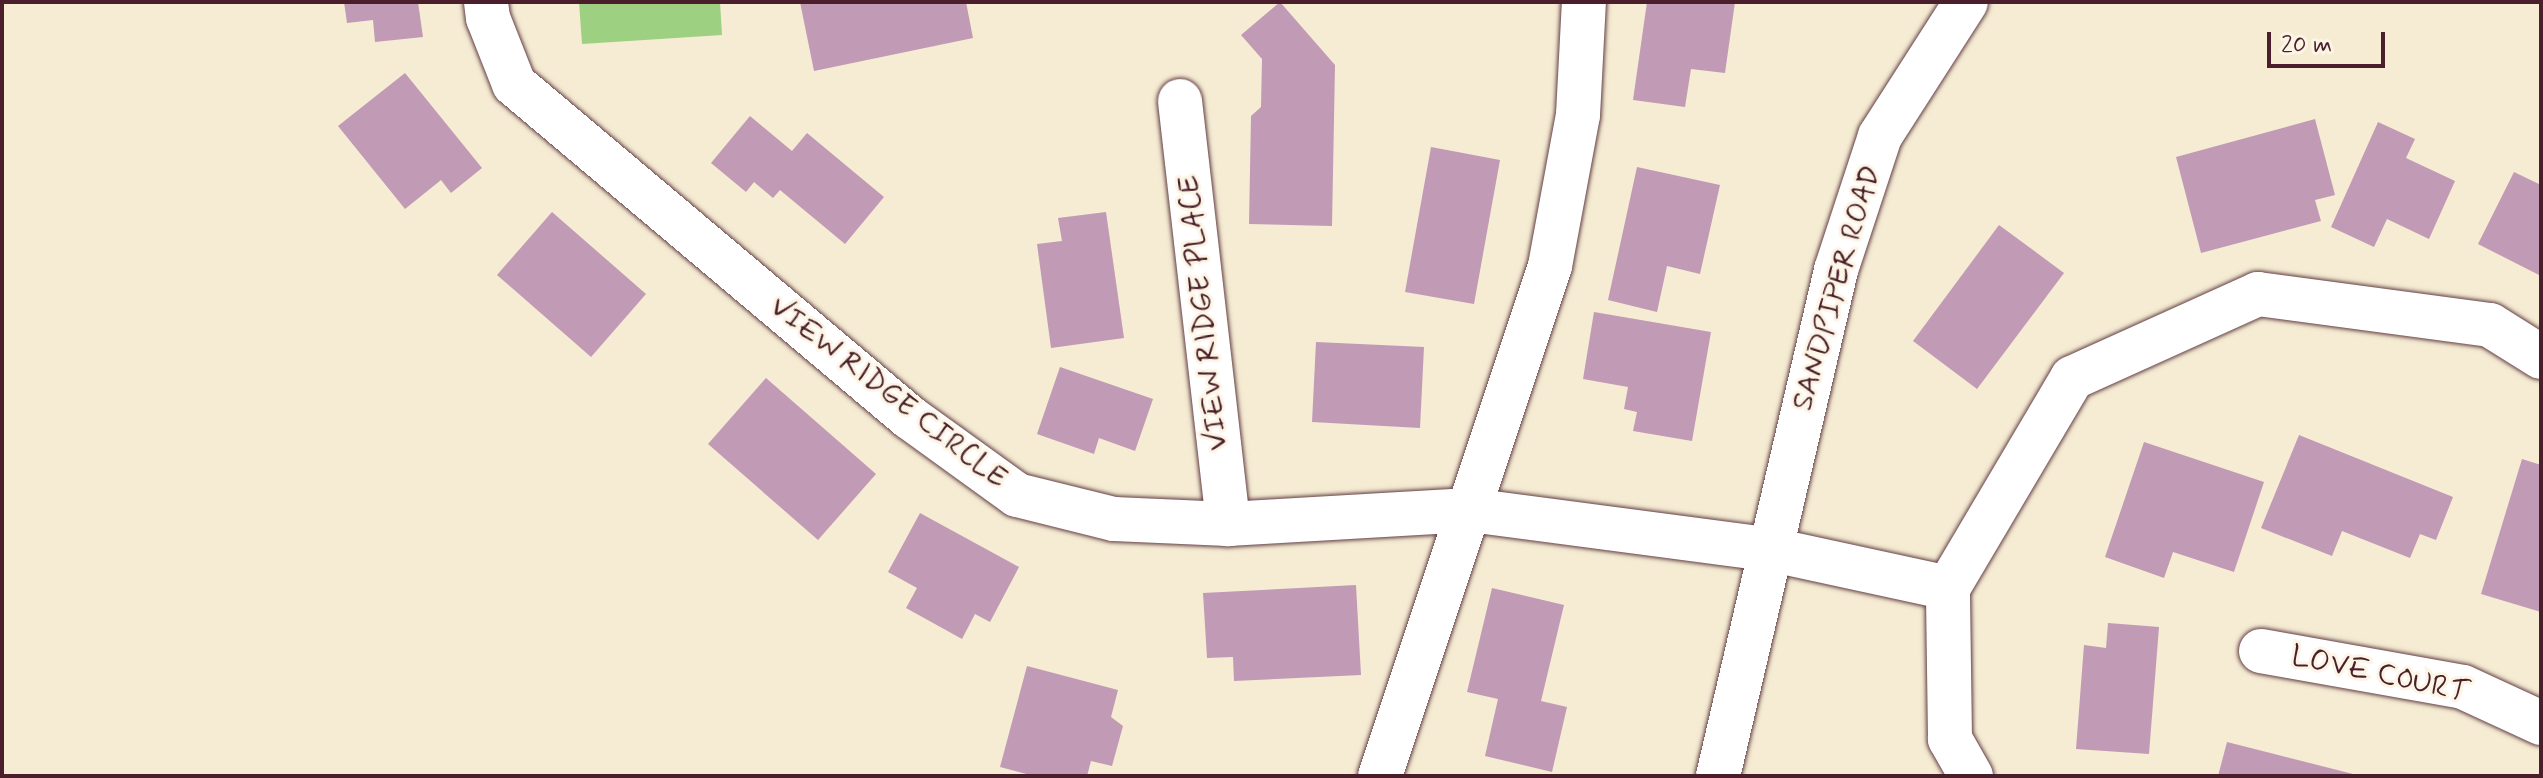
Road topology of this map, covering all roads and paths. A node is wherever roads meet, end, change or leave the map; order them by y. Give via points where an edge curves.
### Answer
1 (486, 2) edge
2 (1584, 2) edge
3 (1966, 2) edge
4 (1180, 101) dead end
5 (2541, 357) edge
6 (1470, 510) junction
7 (1228, 524) junction
8 (1768, 549) junction
9 (1948, 588) junction
10 (2261, 651) dead end
11 (2541, 723) edge
12 (1380, 776) edge
13 (1718, 776) edge
14 (1971, 776) edge

1 - 7 street, VIEW RIDGE CIRCLE via 514,84 909,417 1017,495 1114,519
2 - 6 street via 1578,115 1550,266
3 - 8 street, SANDPIPER ROAD via 1880,136 1836,270
4 - 7 street, VIEW RIDGE PLACE
5 - 9 street via 2490,325 2258,294 2072,378
6 - 7 street, VIEW RIDGE CIRCLE
6 - 8 street, VIEW RIDGE CIRCLE
6 - 12 street
8 - 9 street, VIEW RIDGE CIRCLE
8 - 13 street, SANDPIPER ROAD
9 - 14 street via 1950,739
10 - 11 street, LOVE COURT via 2463,687

